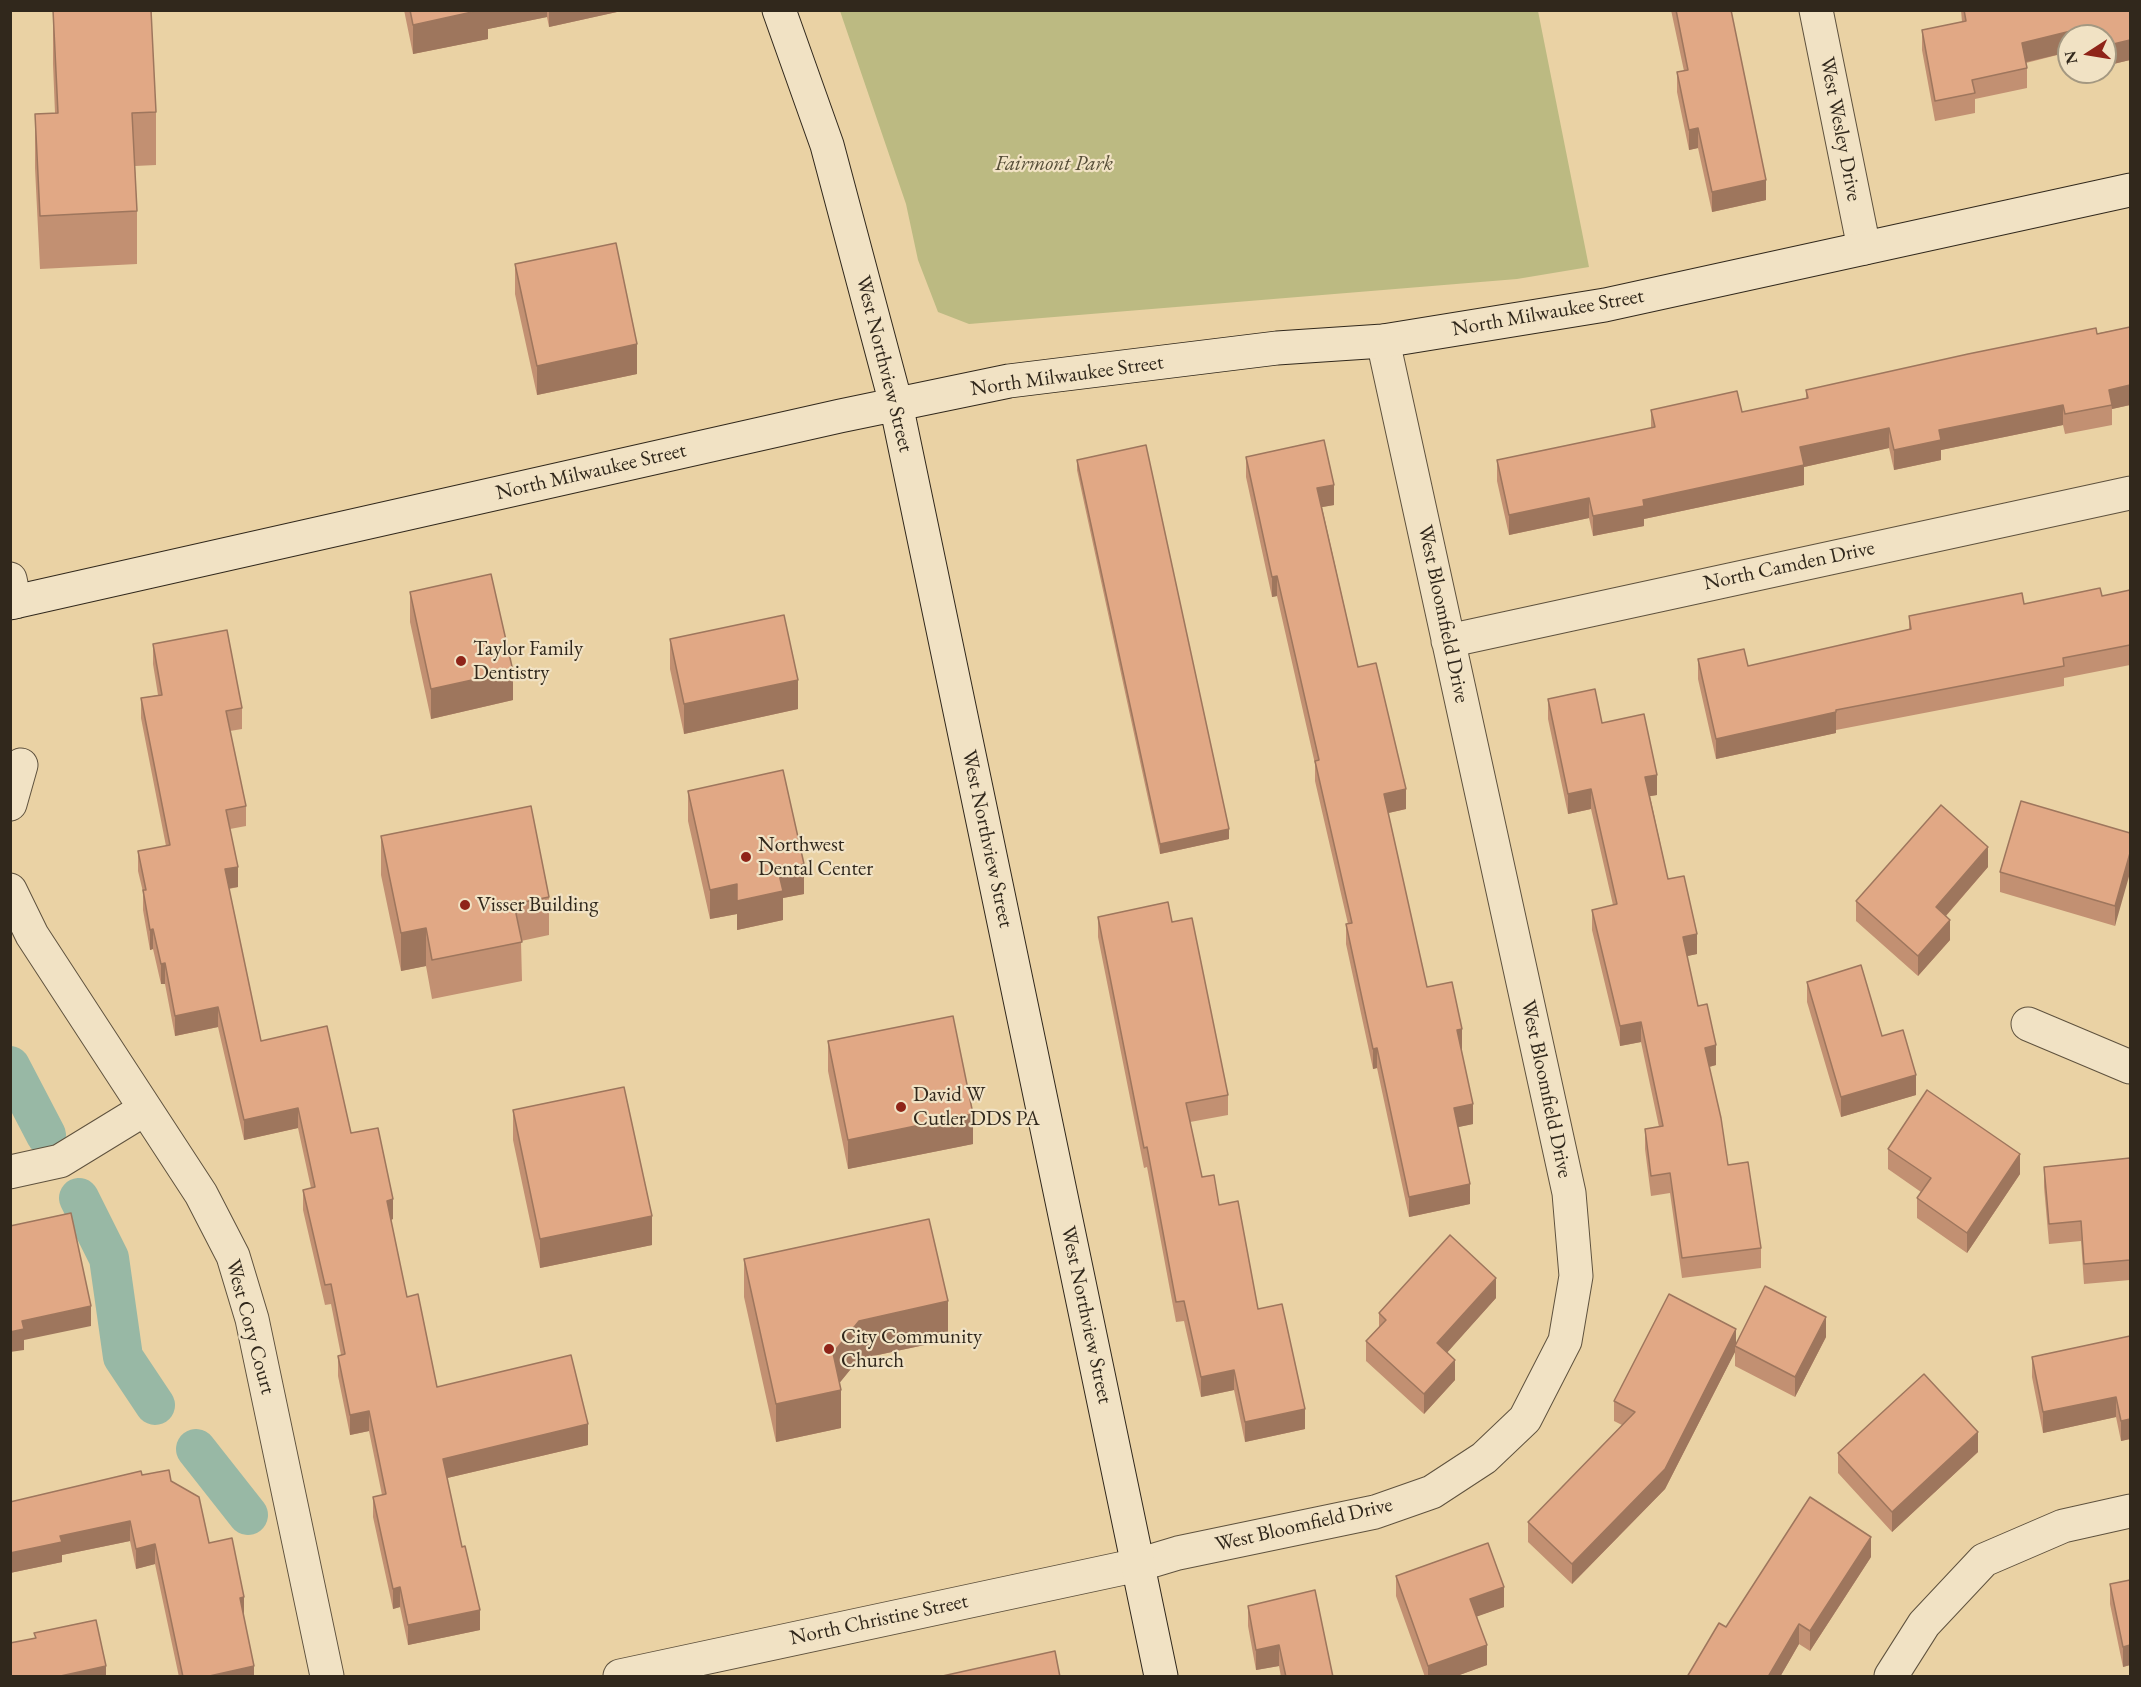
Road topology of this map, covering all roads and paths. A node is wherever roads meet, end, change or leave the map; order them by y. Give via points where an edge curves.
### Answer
1 (779, 10) edge
2 (1816, 10) edge
3 (2130, 190) edge
4 (1863, 248) junction
5 (1383, 341) junction
6 (896, 404) junction
7 (2130, 493) edge
8 (12, 594) edge
9 (1448, 641) junction
10 (21, 765) dead end
11 (10, 804) edge
12 (10, 890) edge
13 (2028, 1024) dead end
14 (2130, 1067) edge
15 (146, 1109) junction
16 (10, 1172) edge
17 (2130, 1511) edge
18 (1138, 1565) junction
19 (729, 1665) edge
20 (327, 1677) edge
21 (620, 1677) edge
22 (1161, 1677) edge
23 (1891, 1677) edge

1 - 6 street, West Northview Street via 827,145
2 - 4 street, West Wesley Drive
3 - 4 street, North Milwaukee Street
4 - 5 street, North Milwaukee Street via 1605,305
5 - 6 street, North Milwaukee Street via 1276,348 1009,381
5 - 9 street, West Bloomfield Drive
6 - 8 street, North Milwaukee Street
6 - 18 street, West Northview Street
7 - 9 street, North Camden Drive
9 - 18 street, West Bloomfield Drive via 1569,1193 1576,1276 1565,1341 1525,1419 1485,1458 1432,1492 1375,1512
10 - 11 street
12 - 15 street, West Cory Court via 32,935
13 - 14 street
15 - 16 street via 60,1161
15 - 20 street, West Cory Court via 201,1194 233,1256 252,1319
17 - 23 street via 2063,1526 1984,1560 1924,1624
18 - 19 street, North Christine Street
18 - 22 street, West Northview Street
19 - 21 street, North Christine Street

